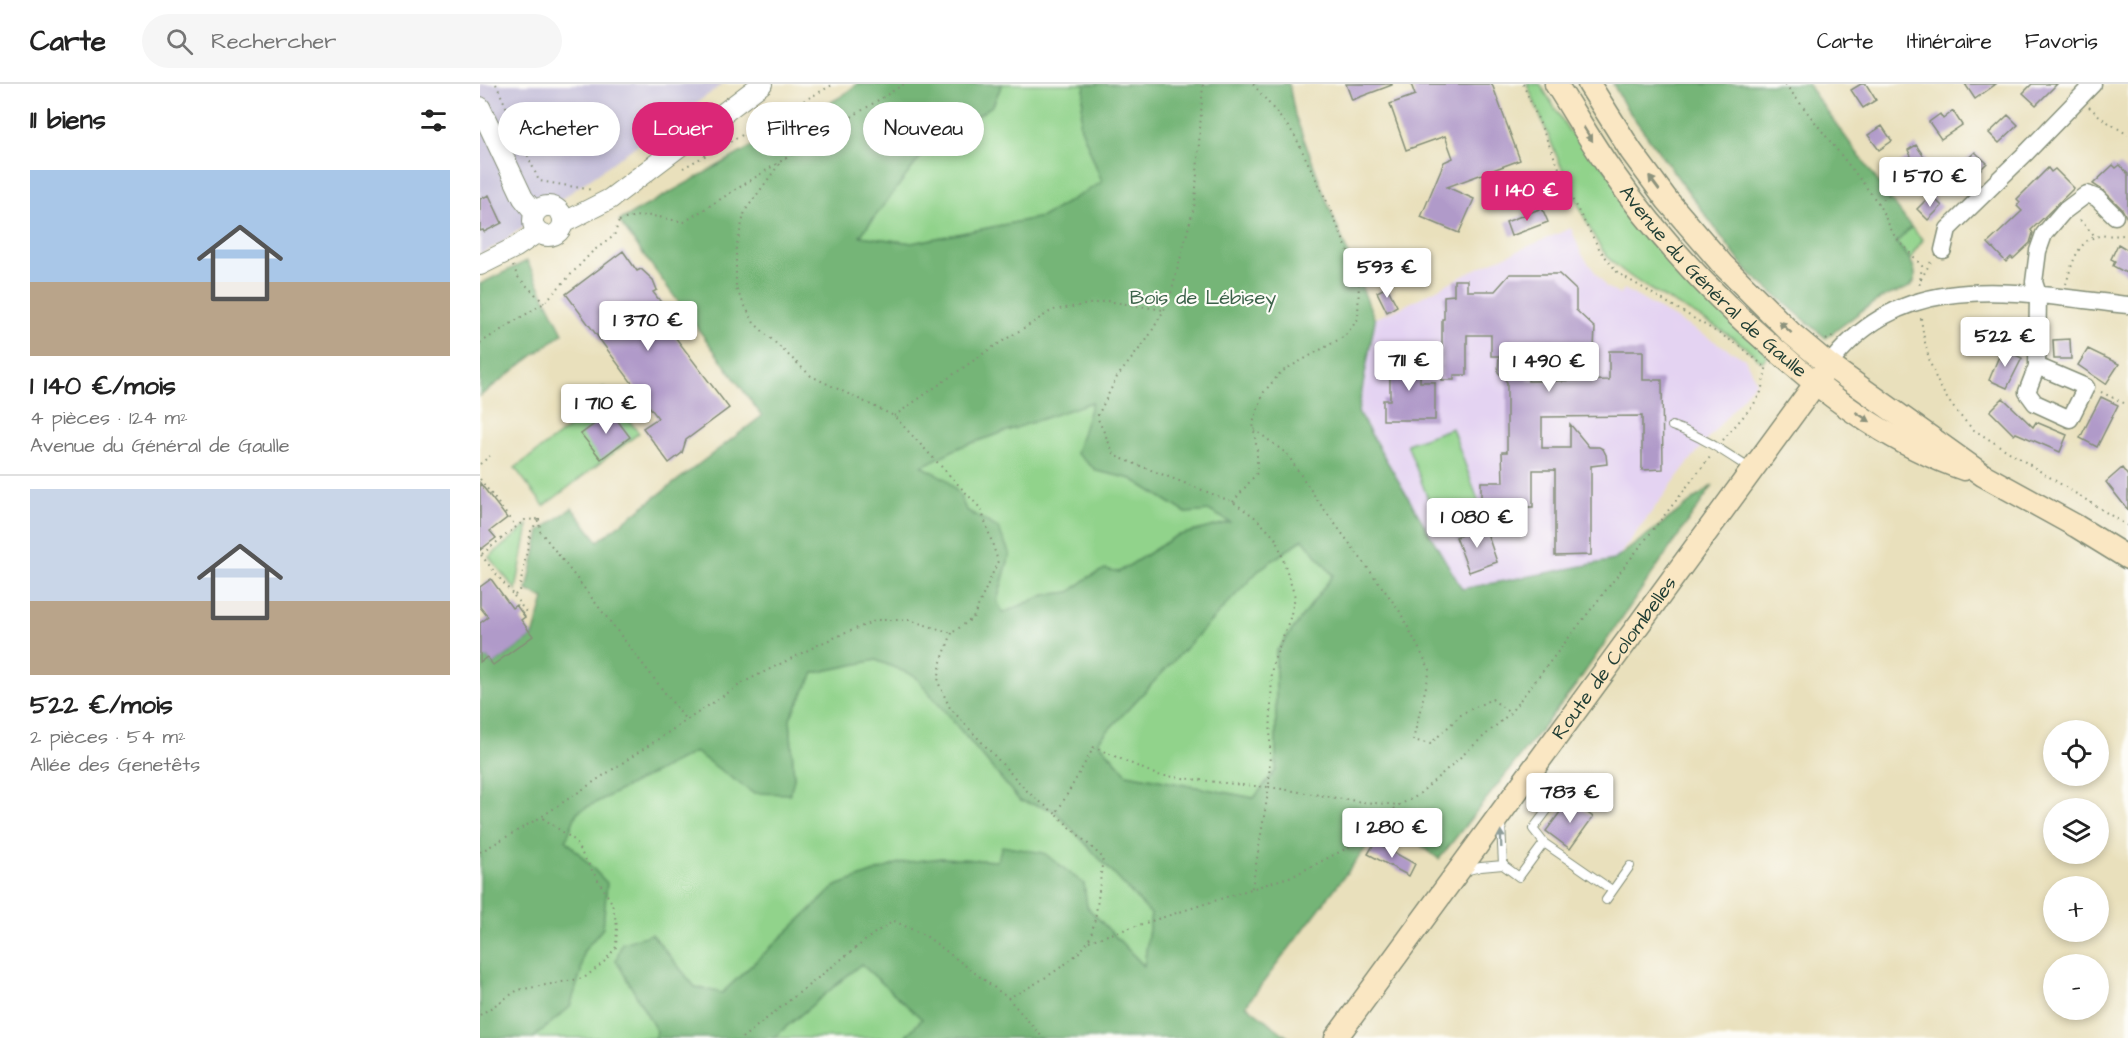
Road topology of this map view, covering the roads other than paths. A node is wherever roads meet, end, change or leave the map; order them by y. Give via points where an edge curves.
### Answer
1 (762, 84) edge
2 (1556, 84) edge
3 (1589, 84) edge
4 (2085, 89) edge
5 (480, 107) edge
6 (2115, 216) dead end
7 (537, 222) junction
8 (1943, 250) road end
9 (480, 265) edge
10 (2038, 294) junction
11 (2128, 304) edge
12 (1830, 365) junction
13 (2037, 366) junction
14 (1815, 384) junction
15 (1672, 426) dead end
16 (1752, 471) junction
17 (1983, 475) junction
18 (2128, 558) edge
19 (1557, 797) dead end
20 (1501, 814) junction
21 (1544, 843) junction
22 (1503, 865) junction
23 (1630, 866) dead end
24 (1458, 873) junction
25 (1612, 890) junction
26 (1606, 900) dead end
27 (1336, 1038) edge

1 - 7 street via 610,199 563,224 557,209 542,207
2 -> 14 main road, Avenue du Général de Gaulle via 1610,169 1651,223 1742,322
12 -> 3 main road, Avenue du Général de Gaulle via 1792,334 1698,237 1652,181
4 - 8 street via 1948,229
5 - 7 street
6 - 10 street via 2097,198 2087,194 2063,212 2044,234 2038,251 2034,282
7 - 9 street via 516,248
10 - 11 street
10 - 12 street via 1959,292 1909,303 1857,334
10 - 13 street
12 - 14 main road, Route de Colombelles
12 - 17 main road, Avenue du Général de Gaulle
13 - 13 street via 2027,392 2035,403 2070,419 2086,387
14 - 16 main road, Route de Colombelles
14 -> 17 main road, Avenue du Général de Gaulle via 1914,449
15 - 16 lane via 1718,447
16 - 20 main road, Route de Colombelles
17 - 18 main road
19 - 21 lane via 1533,829
22 -> 20 lane
20 - 24 main road, Route de Colombelles
21 - 22 lane via 1519,877
21 - 25 lane
22 - 24 lane
23 - 25 lane
24 - 27 main road, Route de Colombelles
25 - 26 lane

